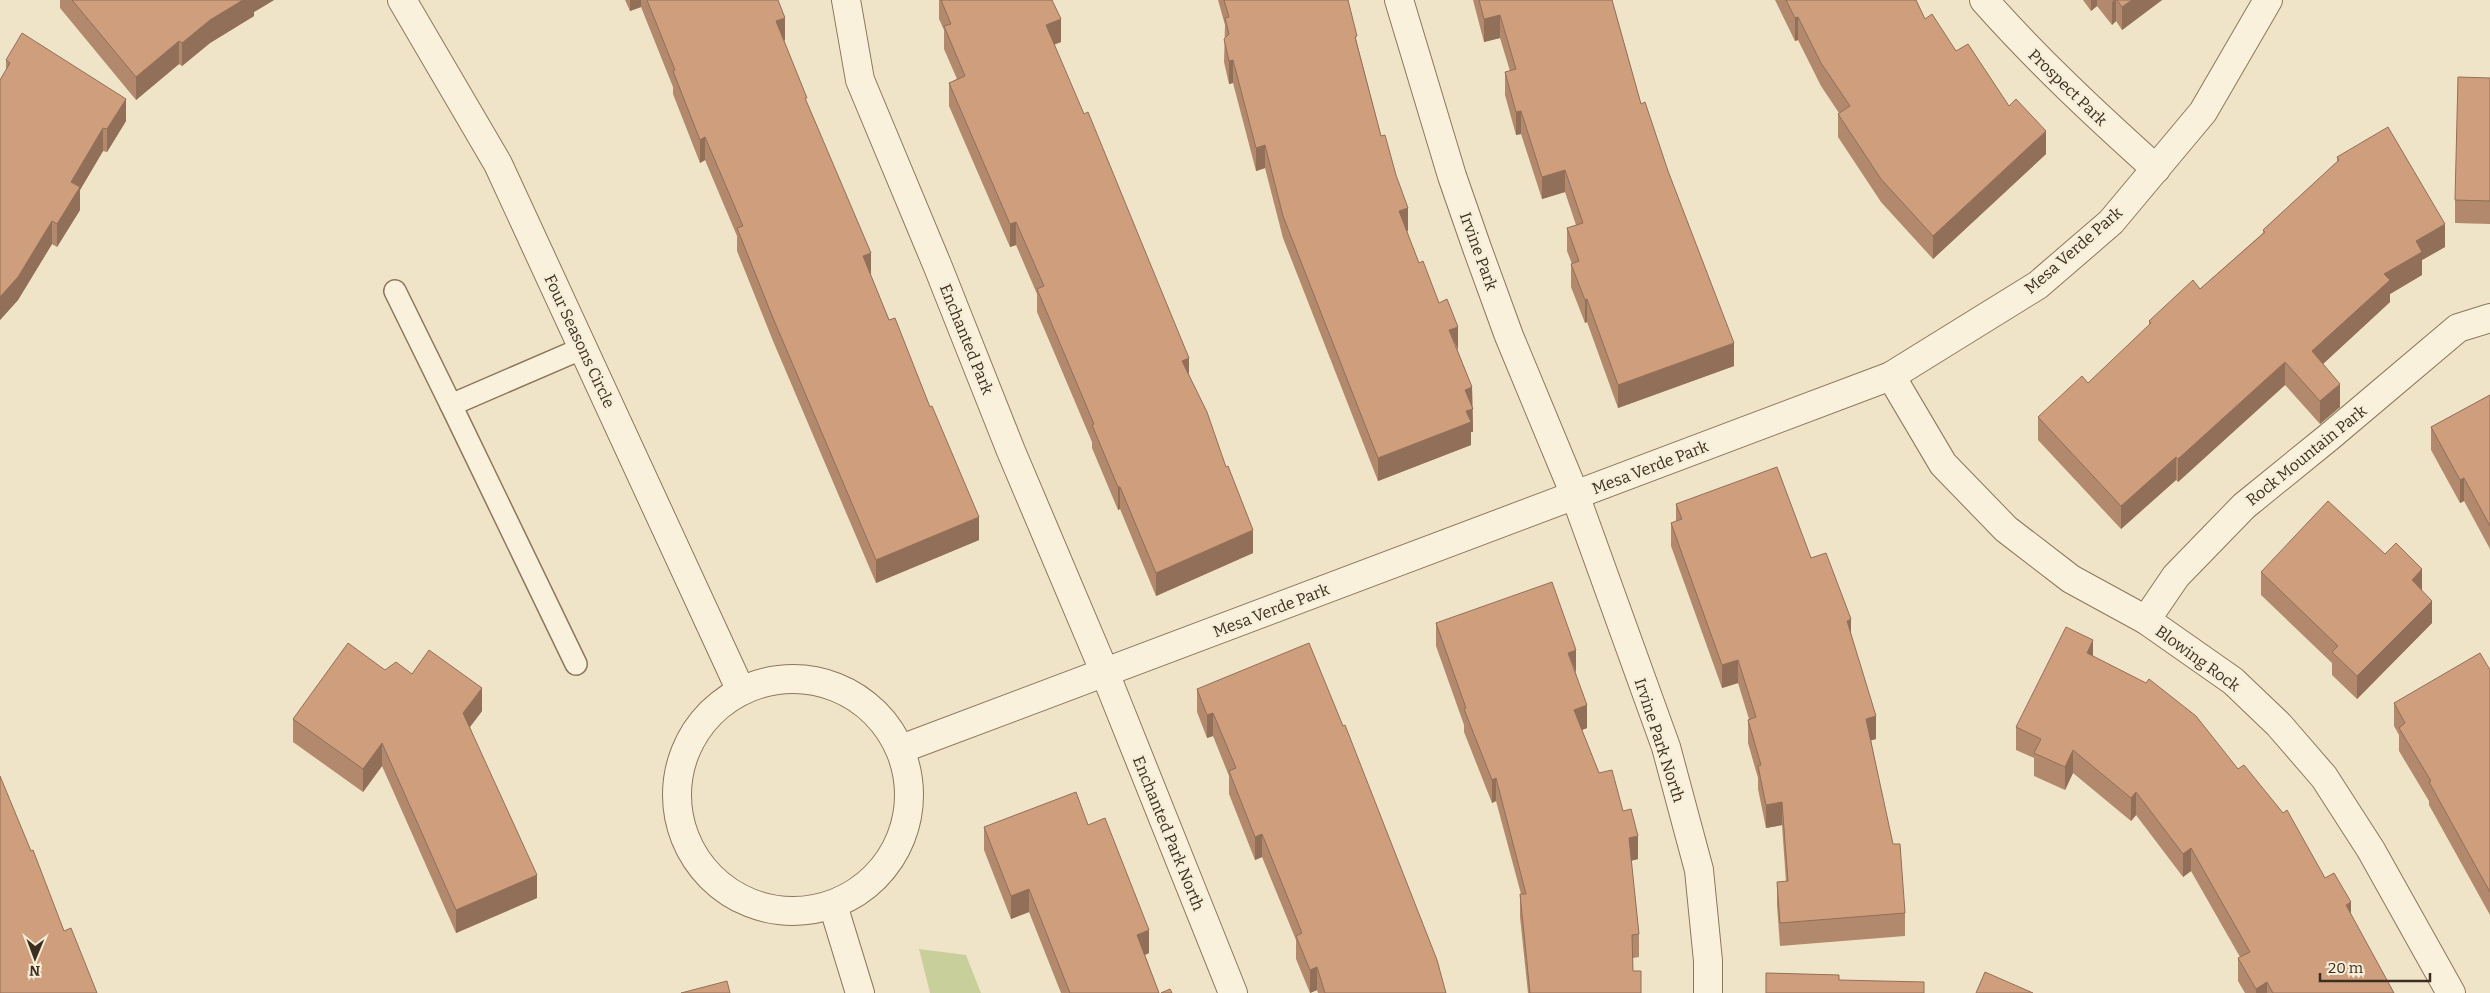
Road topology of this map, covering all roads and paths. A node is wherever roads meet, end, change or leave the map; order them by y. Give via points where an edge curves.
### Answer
1 (402, 0) edge
2 (846, 0) edge
3 (1399, 0) edge
4 (1984, 0) edge
5 (2268, 0) edge
6 (2156, 169) junction
7 (394, 291) dead end
8 (2490, 318) edge
9 (583, 348) junction
10 (1891, 376) junction
11 (451, 405) junction
12 (1575, 495) junction
13 (2146, 620) junction
14 (576, 664) dead end
15 (1105, 672) junction
16 (741, 691) junction
17 (901, 749) junction
18 (833, 905) junction
19 (860, 993) edge
20 (1233, 993) edge
21 (1708, 993) edge
22 (2451, 993) edge

1 - 9 street, Four Seasons Circle via 498,164
2 - 15 street, Enchanted Park via 860,80
3 - 12 street, Irvine Park via 1477,248 1509,336
4 - 6 street, Prospect Park via 2027,49
5 - 6 street, Mesa Verde Park via 2203,112
6 - 10 street, Mesa Verde Park via 2111,222 2038,285
7 - 11 lane
8 - 13 street, Rock Mountain Park via 2458,328 2244,506 2176,576
9 - 11 lane
9 - 16 street, Four Seasons Circle
10 - 12 street, Mesa Verde Park
10 - 13 street, Blowing Rock via 1943,464 2006,529 2071,579
11 - 14 lane
12 - 15 street, Mesa Verde Park
12 - 21 street, Irvine Park North via 1666,747 1699,870
13 - 22 street, Blowing Rock via 2232,681 2279,725 2324,777 2371,850
15 - 17 street, Mesa Verde Park
15 - 20 street, Enchanted Park North
16 - 17 street via 787,680 815,681 851,694 880,718
16 - 18 street via 709,713 687,746 676,783 679,822 690,849 721,888 755,906 794,912
17 - 18 street via 910,786 907,824 892,859 866,887
18 - 19 street

